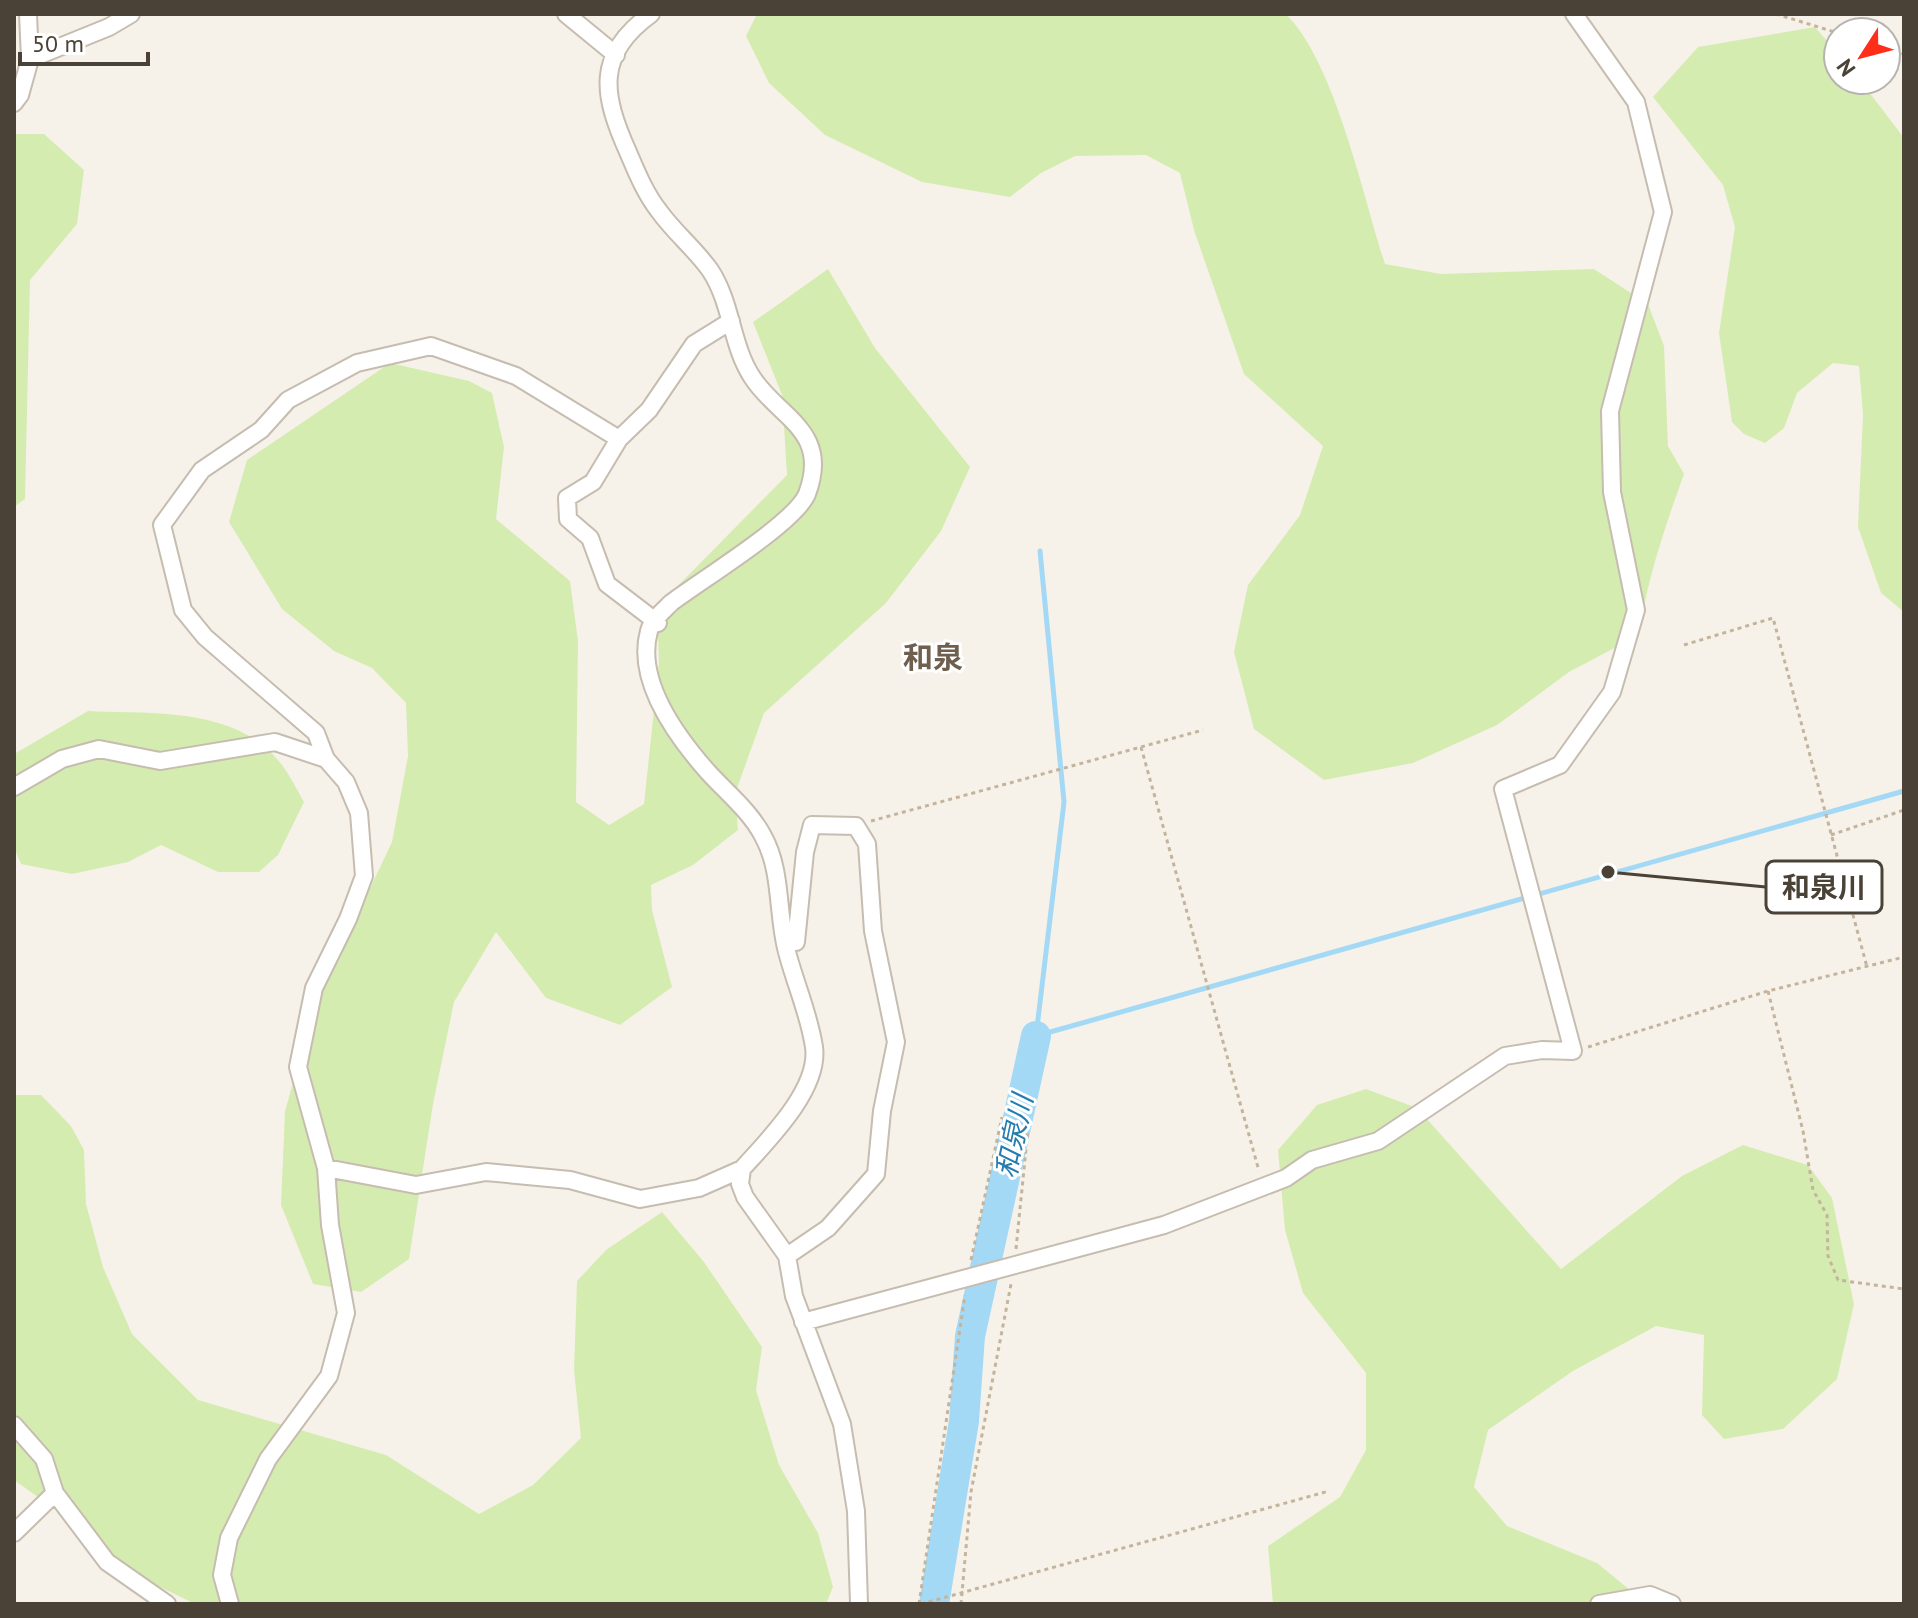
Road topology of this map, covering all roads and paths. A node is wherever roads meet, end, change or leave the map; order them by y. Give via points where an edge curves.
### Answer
1 (28, 14) edge
2 (131, 14) edge
3 (566, 14) edge
4 (651, 14) edge
5 (1574, 14) edge
6 (1776, 14) edge
7 (1822, 28) edge
8 (616, 55) junction
9 (30, 59) junction
10 (14, 103) edge
11 (731, 321) junction
12 (619, 439) junction
13 (656, 622) junction
14 (1684, 645) dead end
15 (1203, 730) dead end
16 (1141, 747) junction
17 (326, 759) junction
18 (14, 787) edge
19 (1904, 810) edge
20 (856, 826) junction
21 (1831, 835) junction
22 (796, 942) dead end
23 (1904, 957) edge
24 (1867, 967) junction
25 (1768, 991) junction
26 (1573, 1051) junction
27 (1002, 1117) dead end
28 (1028, 1129) dead end
29 (326, 1168) junction
30 (742, 1169) junction
31 (1263, 1187) junction
32 (787, 1256) junction
33 (1014, 1267) junction
34 (967, 1279) junction
35 (1904, 1289) edge
36 (803, 1322) junction
37 (14, 1425) edge
38 (1329, 1491) dead end
39 (55, 1493) junction
40 (14, 1533) edge
41 (962, 1594) junction
42 (167, 1604) edge
43 (230, 1604) edge
44 (859, 1604) edge
45 (920, 1604) edge
46 (961, 1604) edge
47 (1599, 1604) edge
48 (1672, 1604) edge

1 - 9 street
2 - 9 street
3 - 8 street
4 - 8 street via 634,26
5 - 26 street via 1636,102 1663,212 1610,411 1612,492 1636,610 1612,692 1560,765 1503,789
6 - 7 path
8 - 11 street via 607,79 612,114 647,195 710,271
9 - 10 street
11 - 12 street via 694,344 649,410
11 - 13 street via 749,373 802,430 811,457 808,490 794,514 671,603
12 - 13 street via 593,482 567,498 568,519 590,538 607,584
12 - 17 street via 516,376 431,346 357,363 288,400 261,430 202,470 162,525 183,610 205,637 303,719 316,733
13 - 30 street via 649,629 648,665 665,713 758,827 773,859 786,947 814,1047 808,1085
14 - 21 path via 1773,618
15 - 16 path
16 - 20 path
16 - 31 path
17 - 18 street via 275,742 160,761 99,749 62,759
17 - 29 street via 346,782 359,813 364,876 314,988 298,1067
19 - 21 path
20 - 22 street via 812,825
20 - 32 street via 867,844 873,931 896,1042 876,1174 828,1228
21 - 24 path
23 - 24 path
24 - 25 path
25 - 26 path
25 - 35 path via 1813,1190 1827,1215 1828,1256 1838,1280
26 - 31 street via 1505,1056 1378,1141 1312,1160
27 - 34 path
28 - 33 path
29 - 30 street via 416,1185 486,1172 570,1180 640,1199 699,1188
29 - 43 street via 346,1313 329,1376 268,1459 229,1538 222,1575
30 - 32 street via 745,1197
31 - 33 street via 1164,1225
32 - 36 street
33 - 34 street
33 - 41 path via 971,1492
34 - 36 street
34 - 45 path
36 - 44 street via 848,1451
37 - 39 street via 44,1459
38 - 41 path
39 - 40 street
39 - 42 street via 107,1562
41 - 45 path
41 - 46 path
47 - 48 street via 1650,1595

